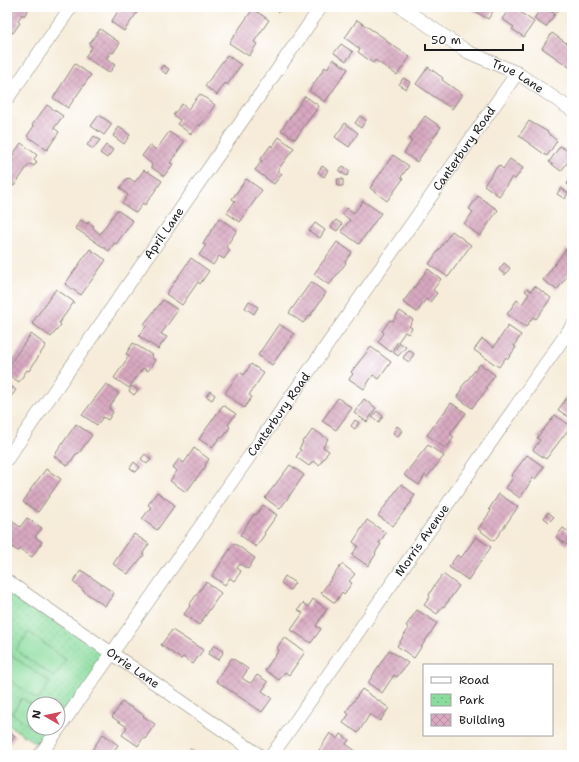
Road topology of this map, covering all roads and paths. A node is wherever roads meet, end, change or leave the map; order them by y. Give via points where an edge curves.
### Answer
1 (71, 7) edge
2 (322, 7) edge
3 (401, 7) edge
4 (517, 72) junction
5 (7, 99) edge
6 (572, 110) edge
7 (572, 326) edge
8 (7, 459) edge
9 (7, 580) edge
10 (112, 653) junction
11 (40, 755) edge
12 (259, 755) edge
13 (272, 755) edge

1 - 5 street
2 - 8 street, April Lane
3 - 4 street, True Lane via 468,52
4 - 6 street, True Lane
4 - 10 street, Canterbury Road
7 - 13 street, Morris Avenue
9 - 10 street, Orrie Lane
10 - 11 street, Canterbury Road
10 - 12 street, Orrie Lane

